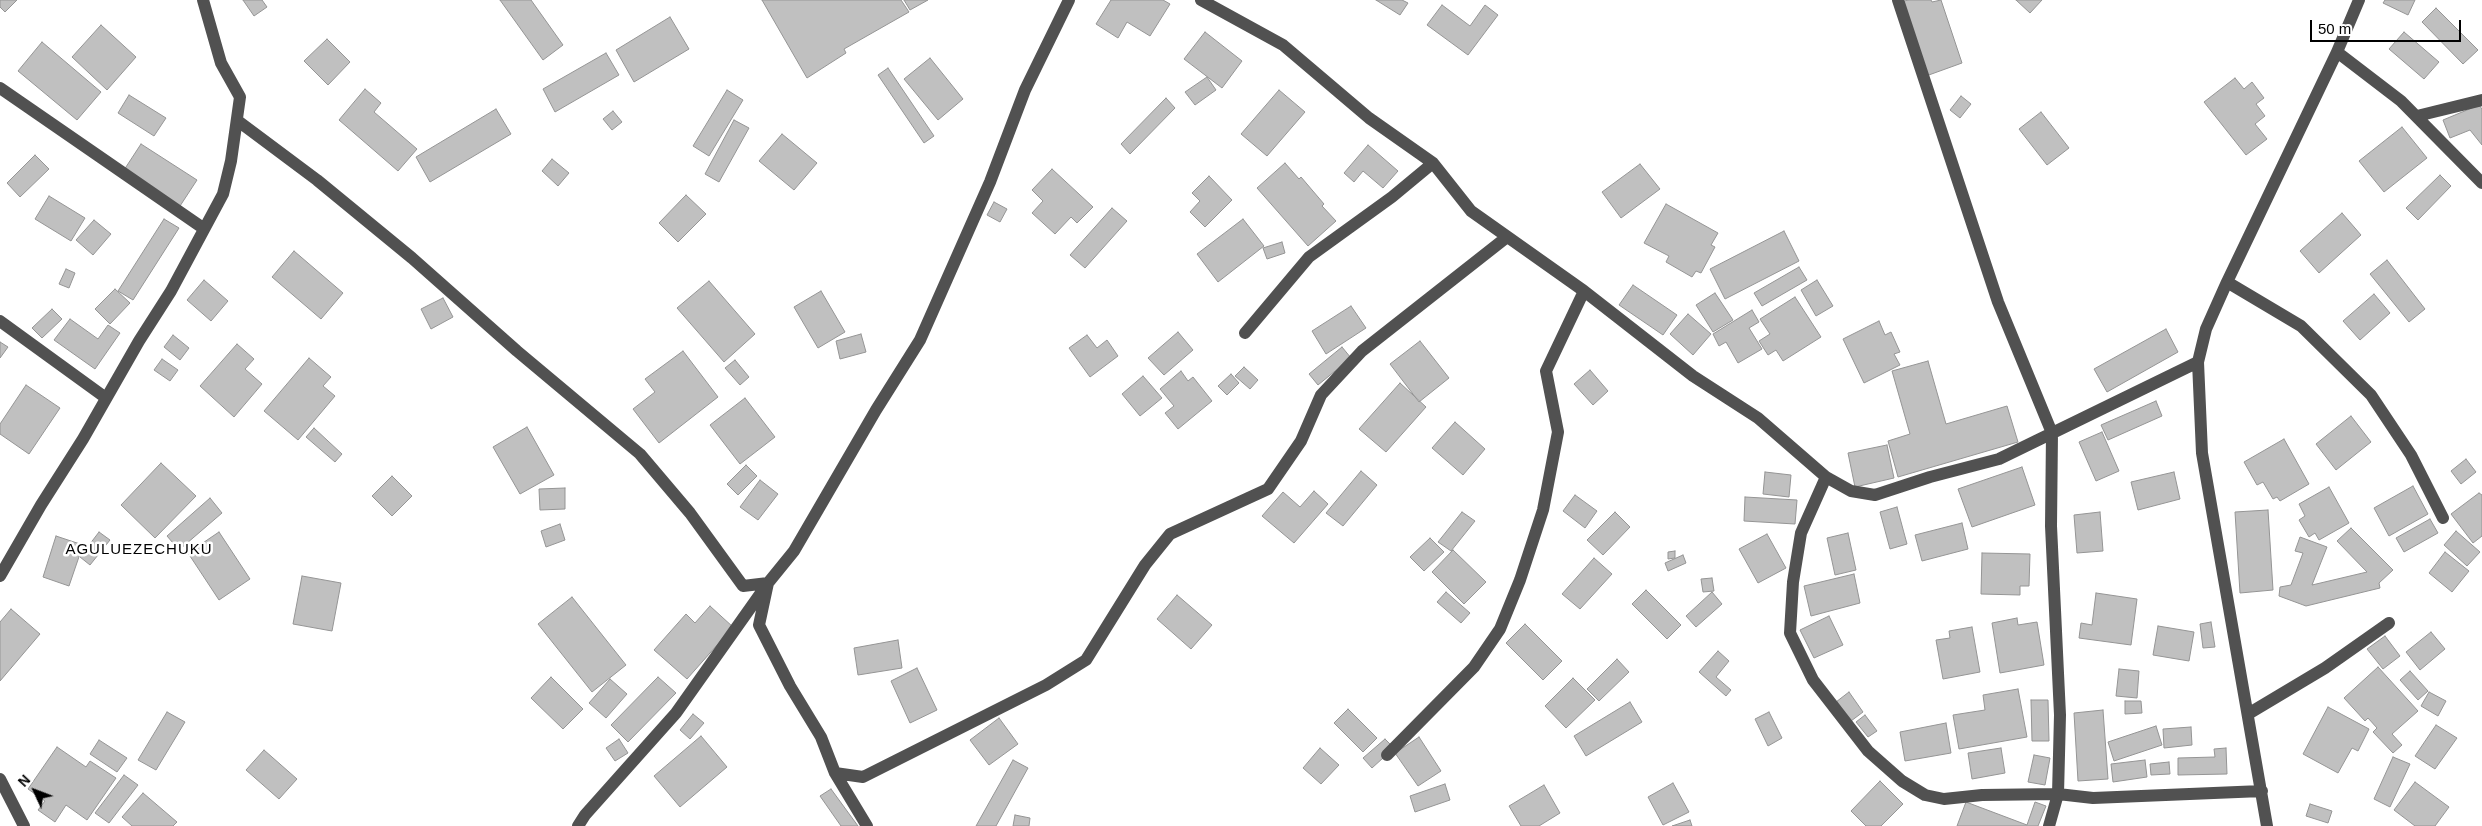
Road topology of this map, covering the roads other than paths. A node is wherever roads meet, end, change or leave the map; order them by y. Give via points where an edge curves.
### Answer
1 (203, 0) edge
2 (1069, 0) edge
3 (1201, 0) edge
4 (1898, 0) edge
5 (2359, 0) edge
6 (2337, 52) junction
7 (0, 88) edge
8 (2482, 100) edge
9 (2417, 116) junction
10 (238, 121) junction
11 (1433, 163) junction
12 (2482, 183) edge
13 (203, 228) junction
14 (1507, 237) junction
15 (2227, 282) junction
16 (1584, 291) junction
17 (0, 321) edge
18 (1244, 333) dead end
19 (2198, 362) junction
20 (106, 398) junction
21 (2052, 433) junction
22 (1826, 477) junction
23 (2443, 518) dead end
24 (0, 576) edge
25 (768, 583) junction
26 (2389, 623) dead end
27 (2248, 714) junction
28 (1387, 755) dead end
29 (835, 773) junction
30 (0, 779) edge
31 (2262, 791) junction
32 (2058, 794) junction
33 (24, 826) edge
34 (578, 826) edge
35 (868, 826) edge
36 (2049, 826) edge
37 (2267, 826) edge

1 - 10 street via 221,63 240,97
2 - 25 street via 1025,90 990,182 920,340 794,550
3 - 11 street via 1284,46 1369,118
4 - 21 street via 1998,302
5 - 6 street
6 - 9 street
6 - 15 street
7 - 13 street
8 - 9 street
9 - 12 street
10 - 13 street via 223,194
10 - 25 street via 317,180 412,258 640,454 690,513 743,586
11 - 14 street via 1471,211
11 - 18 street via 1309,257
13 - 20 street via 172,290
14 - 16 street
14 - 29 street via 1362,351 1321,395 1301,441 1268,489 1170,534 1146,565 1086,660 1046,685 863,777
15 - 19 street via 2206,329
15 - 23 street via 2301,326 2371,395 2411,454
16 - 22 street via 1692,376 1758,418
16 - 28 street via 1546,371 1558,432 1543,510 1500,629 1474,667
17 - 20 street
19 - 21 street
19 - 27 street via 2202,453
20 - 24 street
21 - 22 street via 1999,458 1875,495 1851,491
21 - 32 street via 2051,526 2060,715
22 - 32 street via 1801,533 1793,582 1790,633 1813,680 1868,751 1902,781 1925,795 1944,800
25 - 29 street via 759,625 790,686 821,736
25 - 34 street via 676,713
26 - 27 street via 2325,668
27 - 31 street
29 - 35 street
30 - 33 street
31 - 32 street via 2093,798
31 - 37 street
32 - 36 street

